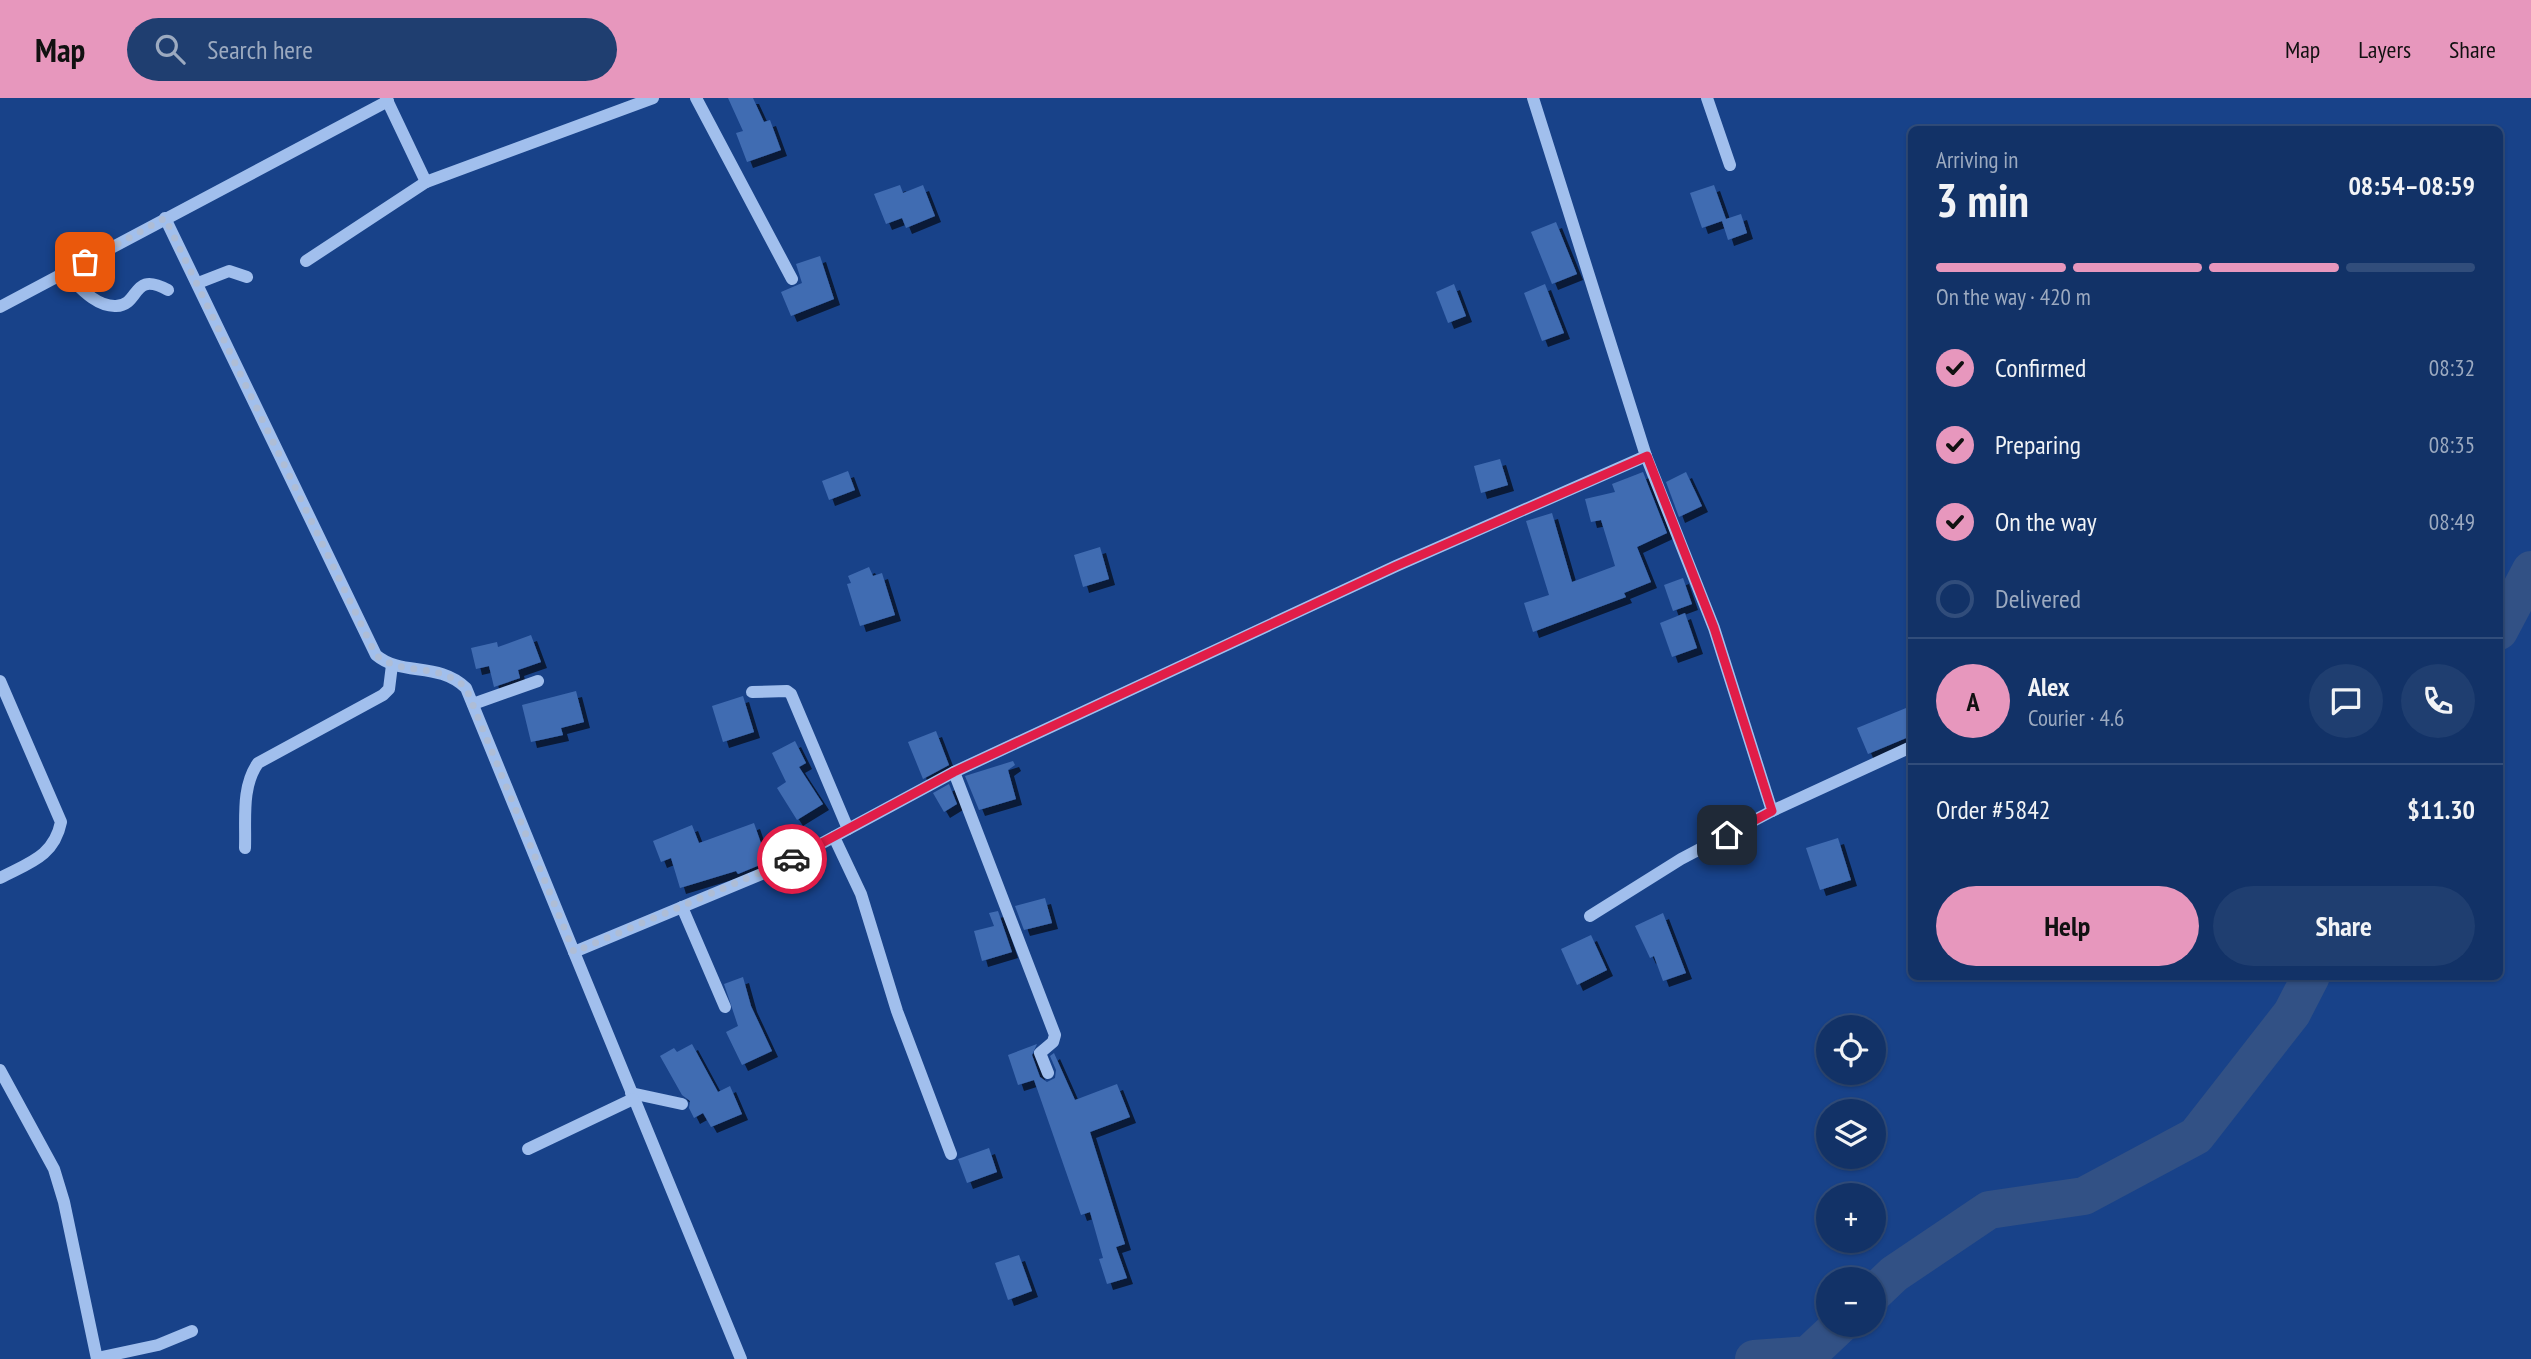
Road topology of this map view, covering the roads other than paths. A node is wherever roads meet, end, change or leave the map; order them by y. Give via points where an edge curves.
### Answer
1 (653, 98) edge
2 (696, 98) edge
3 (1533, 98) edge
4 (1707, 98) edge
5 (387, 99) edge
6 (1730, 165) dead end
7 (426, 182) junction
8 (165, 218) junction
9 (306, 261) dead end
10 (65, 273) junction
11 (247, 277) dead end
12 (792, 279) dead end
13 (198, 283) junction
14 (167, 290) dead end
15 (0, 307) edge
16 (1647, 456) junction
17 (392, 665) junction
18 (0, 681) edge
19 (538, 681) dead end
20 (752, 692) dead end
21 (472, 704) junction
22 (1908, 748) edge
23 (954, 772) junction
24 (1772, 811) junction
25 (848, 829) junction
26 (834, 837) junction
27 (245, 848) dead end
28 (0, 878) edge
29 (682, 908) junction
30 (1590, 916) dead end
31 (574, 952) junction
32 (725, 1007) dead end
33 (0, 1070) edge
34 (1048, 1073) dead end
35 (632, 1096) junction
36 (682, 1104) dead end
37 (528, 1149) dead end
38 (951, 1154) dead end
39 (192, 1331) dead end
40 (97, 1359) edge
41 (741, 1359) edge

1 - 7 street
2 - 12 street
3 - 16 street
4 - 6 street
5 - 7 street
5 - 8 street
7 - 9 street
8 - 10 street
8 - 13 street
10 - 14 street via 92,298 115,306 143,284 155,283
10 - 15 street
11 - 13 street via 229,271
13 - 17 street via 376,655
16 - 23 street via 1396,566
16 - 24 street via 1714,628
17 - 21 street via 440,671 456,678
17 - 27 street via 383,695 258,763 247,790
18 - 28 street via 61,822 58,840 48,852
19 - 21 street
20 - 25 street via 791,694
21 - 31 street
22 - 24 street
23 - 25 street
23 - 34 street via 1055,1035 1040,1054
24 - 30 street via 1681,859
25 - 26 street
26 - 29 street via 776,868
26 - 38 street via 860,894 897,1011
29 - 31 street
29 - 32 street
31 - 35 street
33 - 40 street via 54,1169
35 - 36 street
35 - 37 street
35 - 41 street
39 - 40 street via 158,1345

